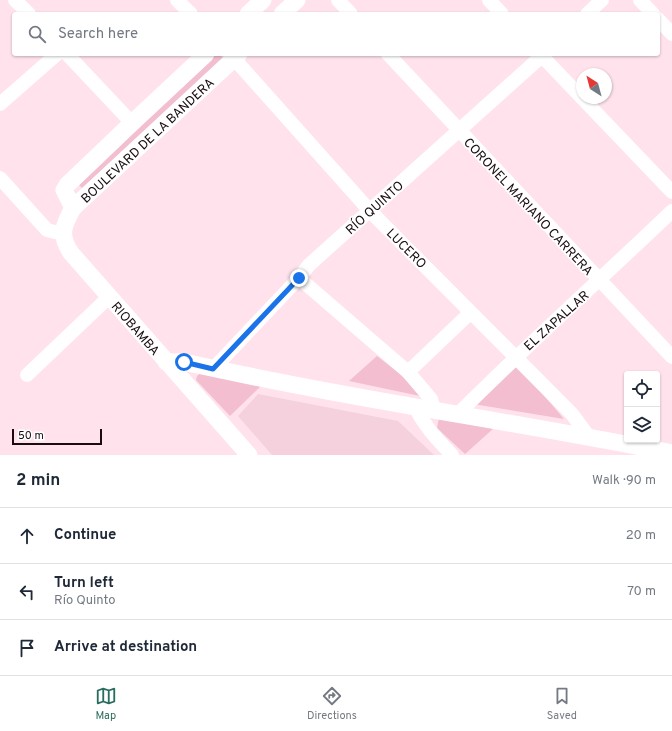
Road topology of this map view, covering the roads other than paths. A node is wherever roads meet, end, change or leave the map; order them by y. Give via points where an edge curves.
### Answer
1 (15, 0) edge
2 (177, 0) edge
3 (263, 0) edge
4 (297, 0) edge
5 (338, 0) edge
6 (489, 0) edge
7 (602, 0) edge
8 (640, 0) edge
9 (27, 12) edge
10 (188, 12) edge
11 (250, 12) edge
12 (284, 12) edge
13 (349, 12) edge
14 (500, 12) edge
15 (589, 12) edge
16 (651, 12) edge
17 (660, 22) edge
18 (672, 34) edge
19 (55, 56) edge
20 (69, 56) edge
21 (204, 56) edge
22 (234, 56) edge
23 (236, 56) edge
24 (390, 56) edge
25 (541, 56) edge
26 (543, 56) edge
27 (576, 92) edge
28 (0, 104) edge
29 (588, 104) edge
30 (132, 123) junction
31 (459, 131) junction
32 (0, 178) edge
33 (672, 192) edge
34 (73, 208) junction
35 (370, 211) junction
36 (672, 211) edge
37 (63, 234) junction
38 (299, 278) junction
39 (599, 280) junction
40 (109, 297) junction
41 (470, 313) junction
42 (515, 357) junction
43 (672, 357) edge
44 (166, 362) junction
45 (213, 369) junction
46 (408, 372) junction
47 (27, 375) dead end
48 (415, 407) junction
49 (434, 409) junction
50 (458, 414) junction
51 (589, 437) junction
52 (672, 454) edge
53 (249, 455) edge
54 (452, 455) edge

1 - 9 street
2 - 10 street
3 - 11 street
4 - 12 street
5 - 13 street
6 - 14 street
7 - 15 street
8 - 16 street
17 - 18 street
19 - 28 street
20 - 30 street
21 - 30 street, BOULEVARD DE LA BANDERA
22 - 34 street, BOULEVARD DE LA BANDERA
23 - 35 street, LUCERO
24 - 31 street, CORONEL MARIANO CARRERA
25 - 31 street, RÍO QUINTO
26 - 27 street
29 - 33 street
30 - 34 street, BOULEVARD DE LA BANDERA via 67,185 64,190
31 - 35 street, RÍO QUINTO
31 - 39 street, CORONEL MARIANO CARRERA
32 - 37 street via 47,230
34 - 37 street via 64,224
35 - 38 street, RÍO QUINTO via 309,265
35 - 41 street, LUCERO
36 - 39 street, EL ZAPALLAR
37 - 40 street, RIOBAMBA via 65,244 71,253
38 - 45 street, RÍO QUINTO
38 - 46 street
39 - 42 street, EL ZAPALLAR
39 - 43 street, CORONEL MARIANO CARRERA
40 - 44 street, RIOBAMBA
40 - 47 street
41 - 42 street, LUCERO
41 - 46 street
42 - 50 street, EL ZAPALLAR
42 - 51 street, LUCERO via 572,414
44 - 45 street via 184,362
44 - 53 street, RIOBAMBA
45 - 48 street
46 - 49 street via 430,399
48 - 49 street
48 - 54 street via 431,434
49 - 50 street
50 - 51 street
51 - 52 street

